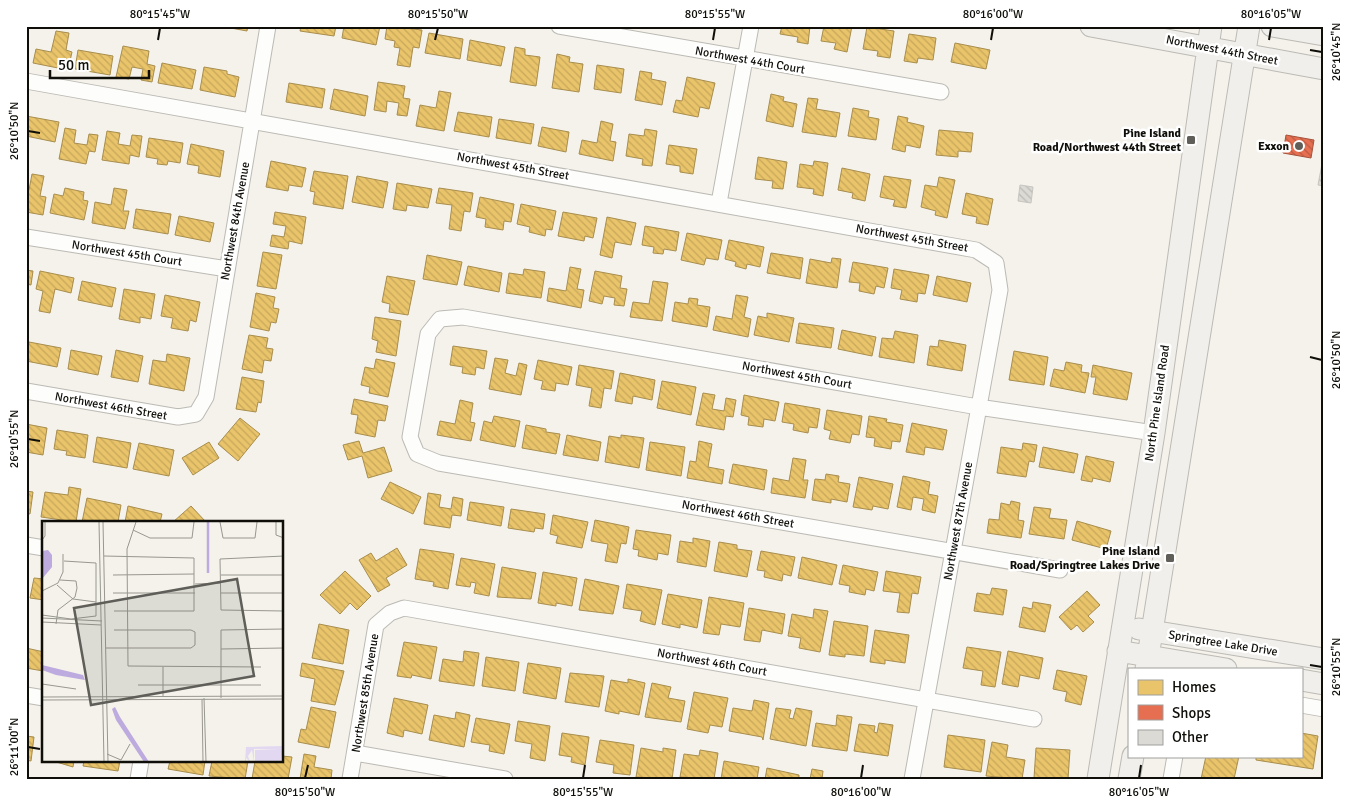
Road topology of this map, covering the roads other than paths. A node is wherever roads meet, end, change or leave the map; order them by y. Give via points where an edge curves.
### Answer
1 (268, 26) edge
2 (559, 26) edge
3 (751, 26) edge
4 (1091, 26) edge
5 (1211, 26) edge
6 (1249, 26) edge
7 (1272, 26) edge
8 (1324, 36) edge
9 (1208, 47) junction
10 (1245, 54) junction
11 (746, 60) junction
12 (1324, 69) edge
13 (26, 81) edge
14 (941, 92) dead end
15 (252, 120) junction
16 (720, 203) junction
17 (26, 237) edge
18 (996, 263) joint
19 (227, 269) junction
20 (1175, 279) junction
21 (26, 391) edge
22 (978, 407) junction
23 (196, 414) joint
24 (1154, 433) junction
25 (1182, 446) junction
26 (417, 454) joint
27 (26, 545) edge
28 (42, 548) edge
29 (953, 551) junction
30 (1060, 570) dead end
31 (390, 613) joint
32 (1122, 626) junction
33 (1151, 630) junction
34 (1118, 651) junction
35 (1324, 659) edge
36 (1147, 663) edge
37 (1213, 668) edge
38 (1302, 680) edge
39 (1324, 684) edge
40 (26, 695) edge
41 (42, 698) edge
42 (925, 700) junction
43 (1302, 705) edge
44 (1324, 709) edge
45 (1034, 719) dead end
46 (355, 752) junction
47 (1132, 758) edge
48 (1175, 758) edge
49 (141, 762) edge
50 (138, 779) edge
51 (350, 779) edge
52 (505, 779) edge
53 (912, 779) edge
54 (1098, 779) edge
55 (1129, 779) edge
56 (1171, 779) edge

1 - 15 street, Northwest 84th Avenue
2 - 11 street, Northwest 44th Court
3 - 11 street
4 - 9 main road, Northwest 44th Street
5 - 9 main road, North Pine Island Road
6 - 10 main road
7 - 8 main road
9 - 10 main road, Northwest 44th Street
9 - 20 main road, North Pine Island Road
10 - 12 main road, Northwest 44th Street
10 - 25 main road
11 - 14 street, Northwest 44th Court
11 - 16 street
13 - 15 street, Northwest 45th Street
15 - 16 street, Northwest 45th Street
15 - 19 street, Northwest 84th Avenue
16 - 18 street, Northwest 45th Street via 976,250
17 - 19 street, Northwest 45th Court
18 - 22 street, Northwest 87th Avenue via 1000,290
19 - 23 street, Northwest 84th Avenue via 206,397
20 - 24 main road, North Pine Island Road
20 - 25 main road via 1178,342 1168,414
21 - 23 street, Northwest 46th Street via 178,417
22 - 24 street, Northwest 45th Court
22 - 26 street, Northwest 45th Court via 463,317 440,319 428,334 410,437
22 - 29 street, Northwest 87th Avenue
24 - 32 main road, North Pine Island Road
25 - 33 main road
26 - 29 street, Northwest 46th Street via 448,465
27 - 28 street
29 - 30 street, Northwest 46th Street
29 - 42 street, Northwest 87th Avenue
31 - 42 street, Northwest 46th Court via 404,608
31 - 46 street, Northwest 85th Avenue via 376,624
32 - 33 main road, Springtree Lake Drive
32 - 34 main road, North Pine Island Road
33 - 35 main road, Springtree Lake Drive
33 - 36 main road
34 - 36 main road, Springtree Lake Drive
34 - 54 main road, North Pine Island Road
36 - 37 main road, Springtree Lake Drive
38 - 39 main road
40 - 41 street
42 - 45 street, Northwest 46th Court
42 - 53 street, Northwest 87th Avenue
43 - 44 street
46 - 51 street, Northwest 85th Avenue
46 - 52 street
47 - 55 main road
48 - 56 street
49 - 50 street

